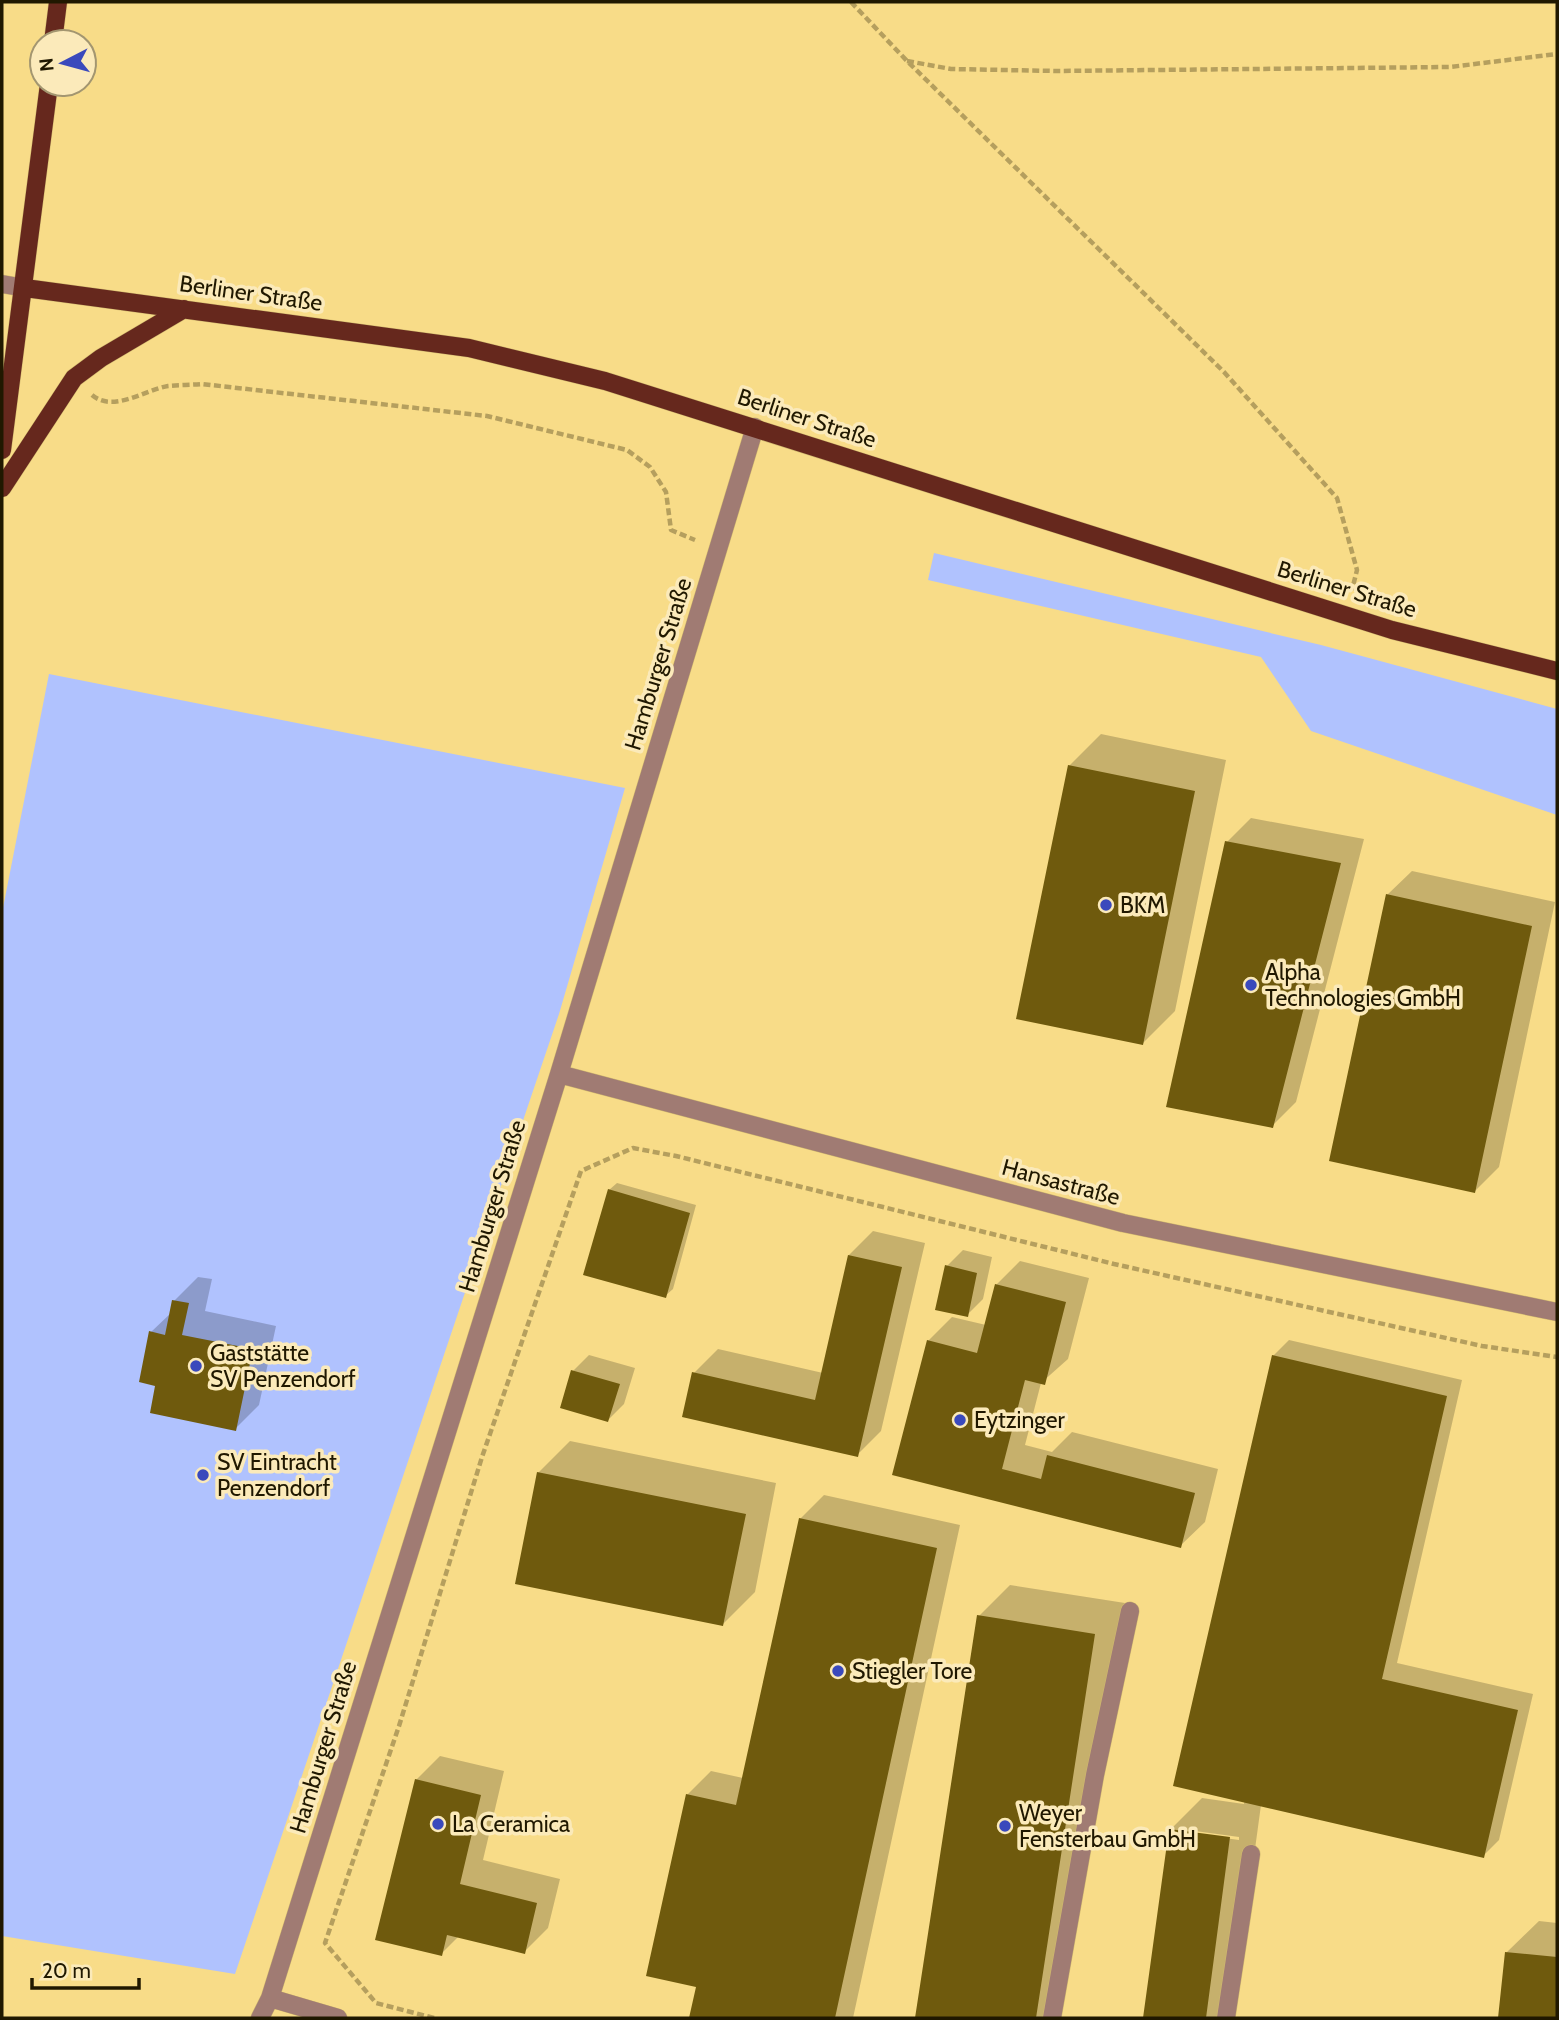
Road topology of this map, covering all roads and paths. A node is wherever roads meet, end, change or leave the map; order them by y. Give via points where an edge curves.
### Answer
1 (58, 2) edge
2 (851, 2) edge
3 (55, 28) edge
4 (1557, 54) edge
5 (907, 61) junction
6 (47, 98) edge
7 (2, 284) edge
8 (25, 288) junction
9 (184, 309) junction
10 (74, 378) junction
11 (755, 427) junction
12 (2, 450) edge
13 (2, 488) edge
14 (718, 550) junction
15 (1346, 616) junction
16 (1557, 671) edge
17 (559, 1074) junction
18 (1557, 1312) edge
19 (1557, 1357) edge
20 (1130, 1611) dead end
21 (1251, 1854) dead end
22 (270, 1998) junction
23 (260, 2018) edge
24 (338, 2018) edge
25 (434, 2018) edge
26 (1052, 2018) edge
27 (1226, 2018) edge

1 - 3 main road
2 - 5 path
4 - 5 path via 1422,68 978,70
5 - 15 path via 1224,372 1337,498 1357,570
6 - 8 main road
7 - 8 street
8 - 9 main road, Berliner Straße
8 - 12 main road
9 - 10 main road
9 - 11 main road, Berliner Straße via 469,348 605,381
10 - 13 main road
10 - 14 path via 98,400 114,402 166,387 202,384 486,416 627,450 650,467 666,492 671,530
11 - 14 street, Hamburger Straße
11 - 15 main road, Berliner Straße
14 - 17 street, Hamburger Straße
15 - 16 main road, Berliner Straße
17 - 18 street, Hansastraße via 1123,1223
17 - 22 street, Hamburger Straße
19 - 25 path via 1482,1346 1128,1267 676,1156 633,1149 581,1171 482,1457 399,1726 324,1943 376,2003
20 - 26 street via 1095,1775
21 - 27 street
22 - 23 street, Hamburger Straße
22 - 24 street

